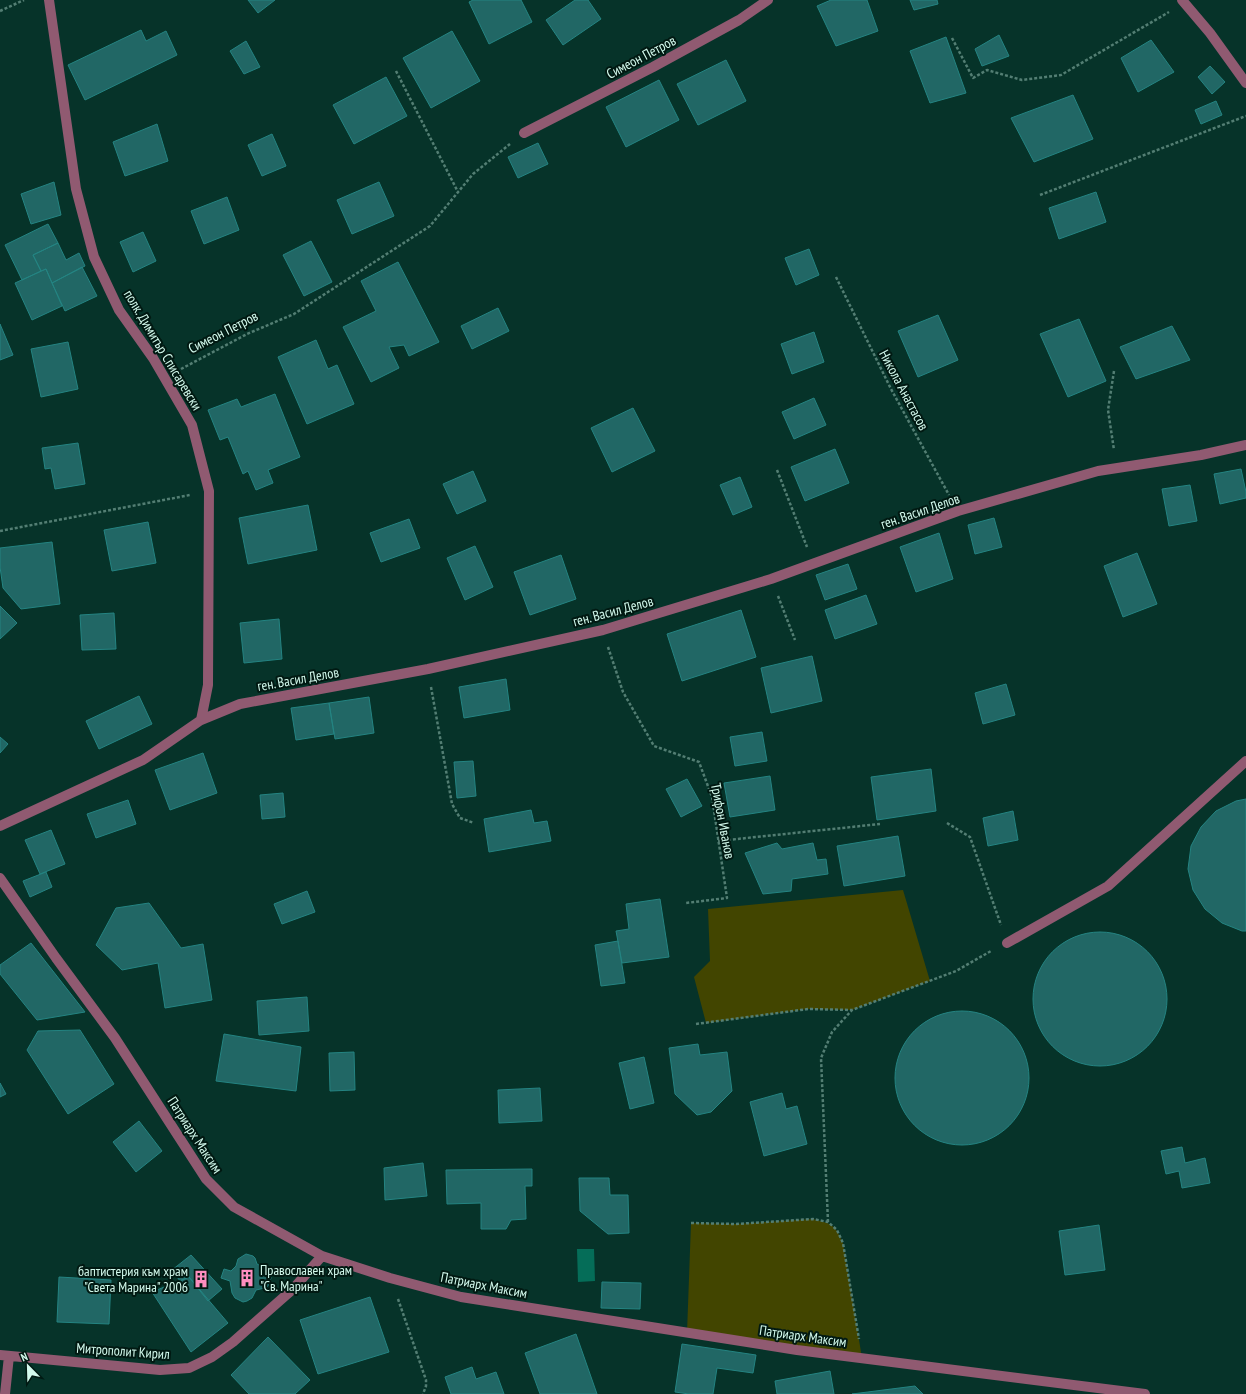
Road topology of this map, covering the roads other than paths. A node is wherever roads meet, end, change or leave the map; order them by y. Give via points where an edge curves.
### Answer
1 (49, 0) edge
2 (768, 0) edge
3 (1183, 1) edge
4 (1246, 83) edge
5 (524, 133) road end
6 (1246, 445) edge
7 (201, 720) junction
8 (1246, 761) edge
9 (0, 826) edge
10 (0, 878) edge
11 (1007, 943) road end
12 (322, 1256) junction
13 (4, 1356) edge
14 (5, 1394) edge
15 (1144, 1394) edge

1 - 7 street, полк. Димитър Списаревски via 76,189 94,257 119,310 165,378 192,425 209,491 208,685
2 - 5 street, Симеон Петров via 739,20
3 - 4 street
6 - 7 street, ген. Васил Делов via 1201,455 1098,471 958,511 771,579 603,630 428,669 240,704
7 - 9 street, ген. Васил Делов via 143,760
8 - 11 street via 1108,886
10 - 12 street, Патриарх Максим via 115,1038 206,1179 234,1207
12 - 13 street, Митрополит Кирил via 293,1289 233,1342 212,1357 189,1368 160,1370
12 - 15 street, Патриарх Максим via 461,1297 797,1350
13 - 14 street

